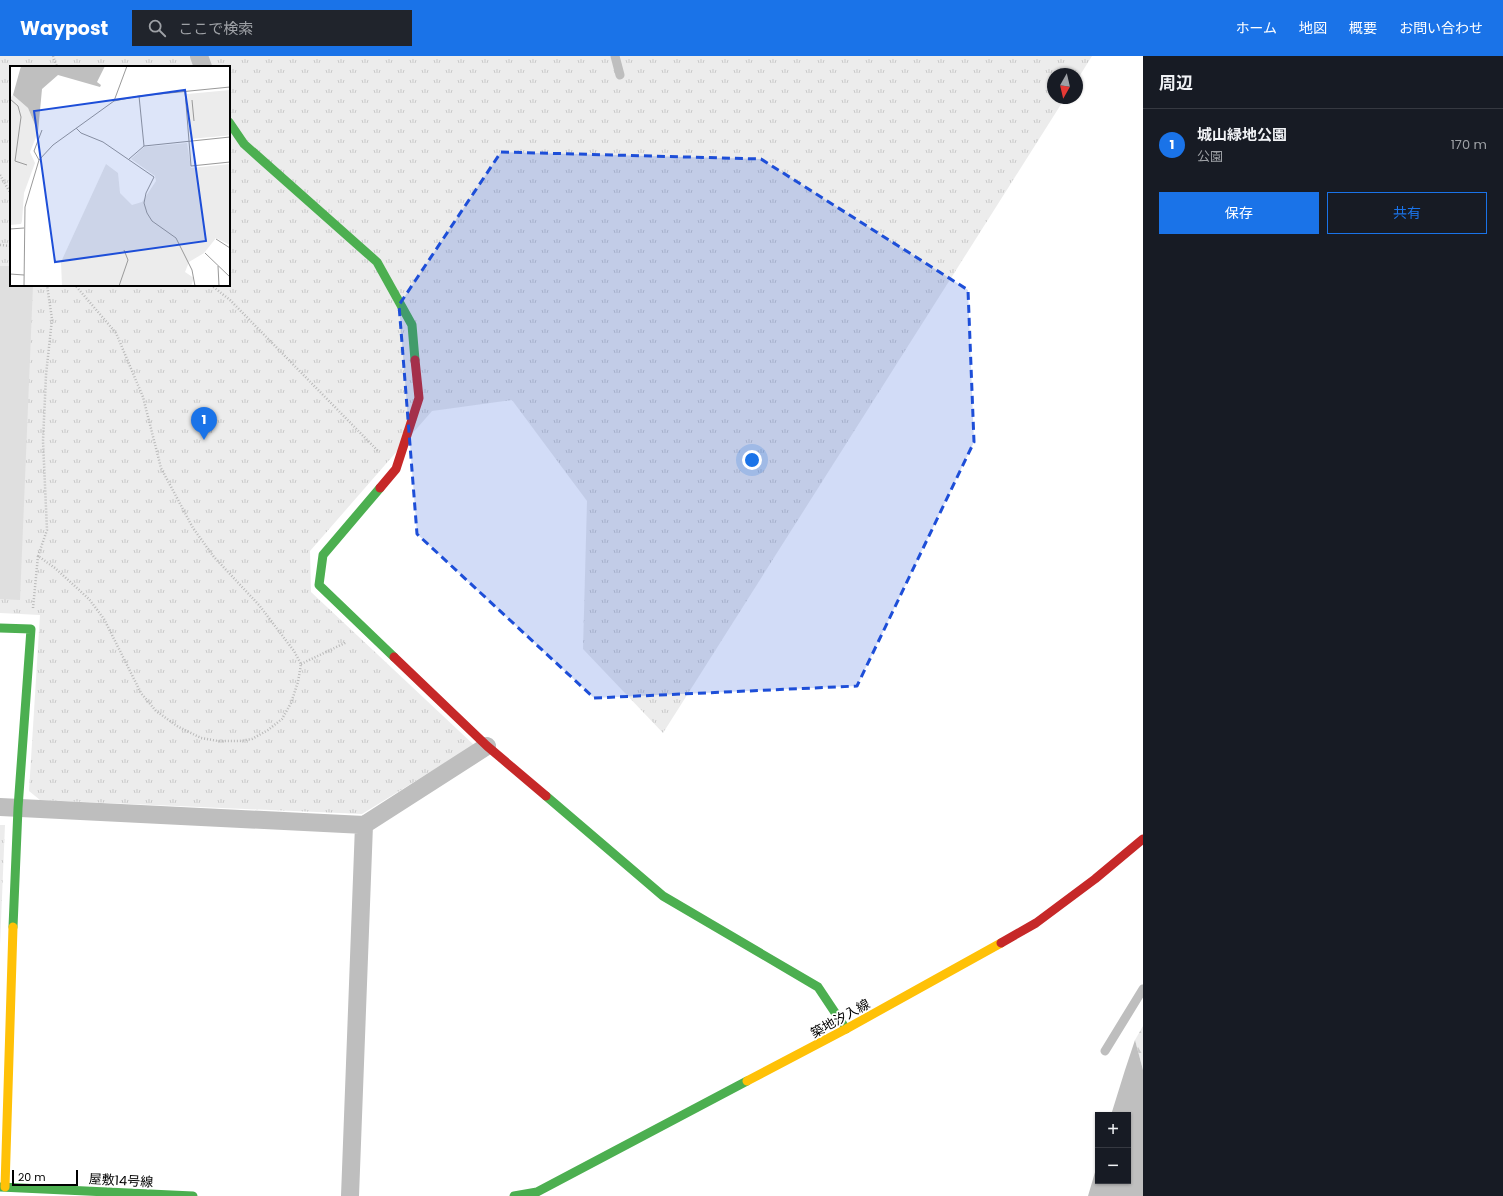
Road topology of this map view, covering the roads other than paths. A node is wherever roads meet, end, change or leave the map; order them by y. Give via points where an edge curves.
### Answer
1 (198, 56) edge
2 (615, 56) edge
3 (203, 66) edge
4 (620, 75) dead end
5 (230, 123) edge
6 (0, 628) edge
7 (487, 746) junction
8 (0, 807) edge
9 (18, 808) junction
10 (364, 825) junction
11 (1143, 839) edge
12 (1143, 989) edge
13 (0, 1010) edge
14 (10, 1011) junction
15 (846, 1029) junction
16 (1105, 1051) dead end
17 (2, 1187) edge
18 (536, 1194) edge
19 (193, 1196) edge
20 (350, 1196) edge
21 (514, 1196) edge

1 - 3 street
2 - 4 lane
5 - 7 street via 244,144 377,262 412,326 419,398 396,469 323,555 319,585
6 - 9 street via 31,629
7 - 10 street
7 - 15 street via 663,896 818,987
8 - 9 street
9 - 10 street
9 - 14 street
10 - 20 street
11 - 15 street, 築地汐入線 via 1036,923
12 - 16 lane
13 - 14 lane
14 - 17 street
15 - 18 street, 築地汐入線
17 - 19 street, 屋敷14号線
18 - 21 street

